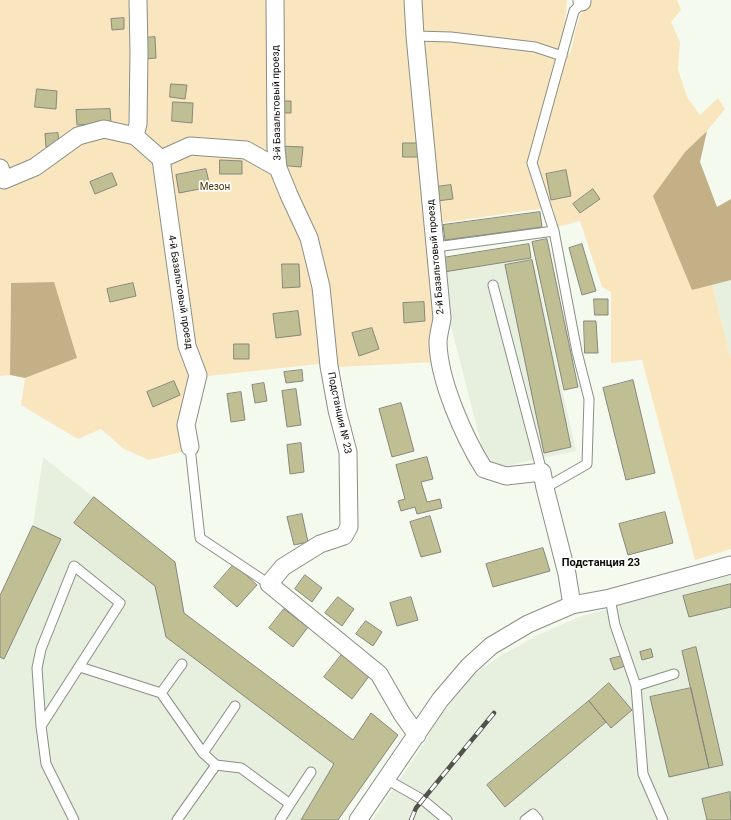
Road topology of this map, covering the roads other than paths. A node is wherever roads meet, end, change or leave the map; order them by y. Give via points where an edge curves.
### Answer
1 (138, 0) edge
2 (275, 0) edge
3 (413, 0) edge
4 (583, 1) edge
5 (415, 36) junction
6 (562, 56) junction
7 (135, 136) junction
8 (161, 159) junction
9 (278, 168) junction
10 (1, 177) edge
11 (554, 231) junction
12 (436, 247) junction
13 (493, 285) dead end
14 (329, 366) joint
15 (190, 447) joint
16 (543, 480) junction
17 (731, 565) edge
18 (269, 584) junction
19 (610, 598) junction
20 (572, 605) junction
21 (182, 664) dead end
22 (80, 667) junction
23 (674, 674) dead end
24 (636, 686) junction
25 (161, 693) junction
26 (235, 706) dead end
27 (41, 726) junction
28 (417, 735) junction
29 (203, 753) junction
30 (216, 765) junction
31 (311, 772) dead end
32 (386, 779) junction
33 (290, 804) junction
34 (74, 820) edge
35 (177, 820) edge
36 (280, 820) edge
37 (358, 820) edge
38 (447, 820) edge
39 (525, 820) edge
40 (538, 820) edge
41 (663, 820) edge

1 - 7 street via 138,124
2 - 9 street, 3-й Базальтовый проезд
3 - 5 street, 2-й Базальтовый проезд
4 - 6 lane via 574,11
5 - 6 lane via 451,37 535,47
5 - 12 street, 2-й Базальтовый проезд
6 - 11 lane via 532,162
7 - 8 street
7 - 10 street via 104,129 78,136 35,167
8 - 9 street via 190,146 246,150
8 - 15 street, 4-й Базальтовый проезд via 187,346 198,375 186,425
9 - 14 street, 3-й Базальтовый проезд via 310,238 321,287
11 - 12 lane
11 - 16 lane via 577,352 589,399 587,464
12 - 16 street, 2-й Базальтовый проезд via 442,318 438,342 445,383 472,450 484,469 506,476
13 - 16 lane
14 - 18 street, Подстанция № 23 via 348,452 349,527 344,536 320,544 283,567
15 - 18 lane via 200,538
16 - 20 street via 567,574
17 - 19 street
18 - 28 street via 379,674
19 - 20 street
19 - 24 lane via 615,625
20 - 28 street via 528,624 491,646 459,677
21 - 25 lane
22 - 25 lane
22 - 27 lane
22 - 27 lane via 120,603 74,566 41,649 37,668
23 - 24 lane
24 - 41 lane via 643,774
25 - 29 lane
26 - 29 lane
27 - 34 lane via 46,764
28 - 32 street
29 - 30 lane
30 - 33 lane via 241,768
30 - 35 lane
31 - 33 lane
32 - 37 street
32 - 38 lane via 423,800
33 - 36 lane
39 - 40 lane via 533,814

